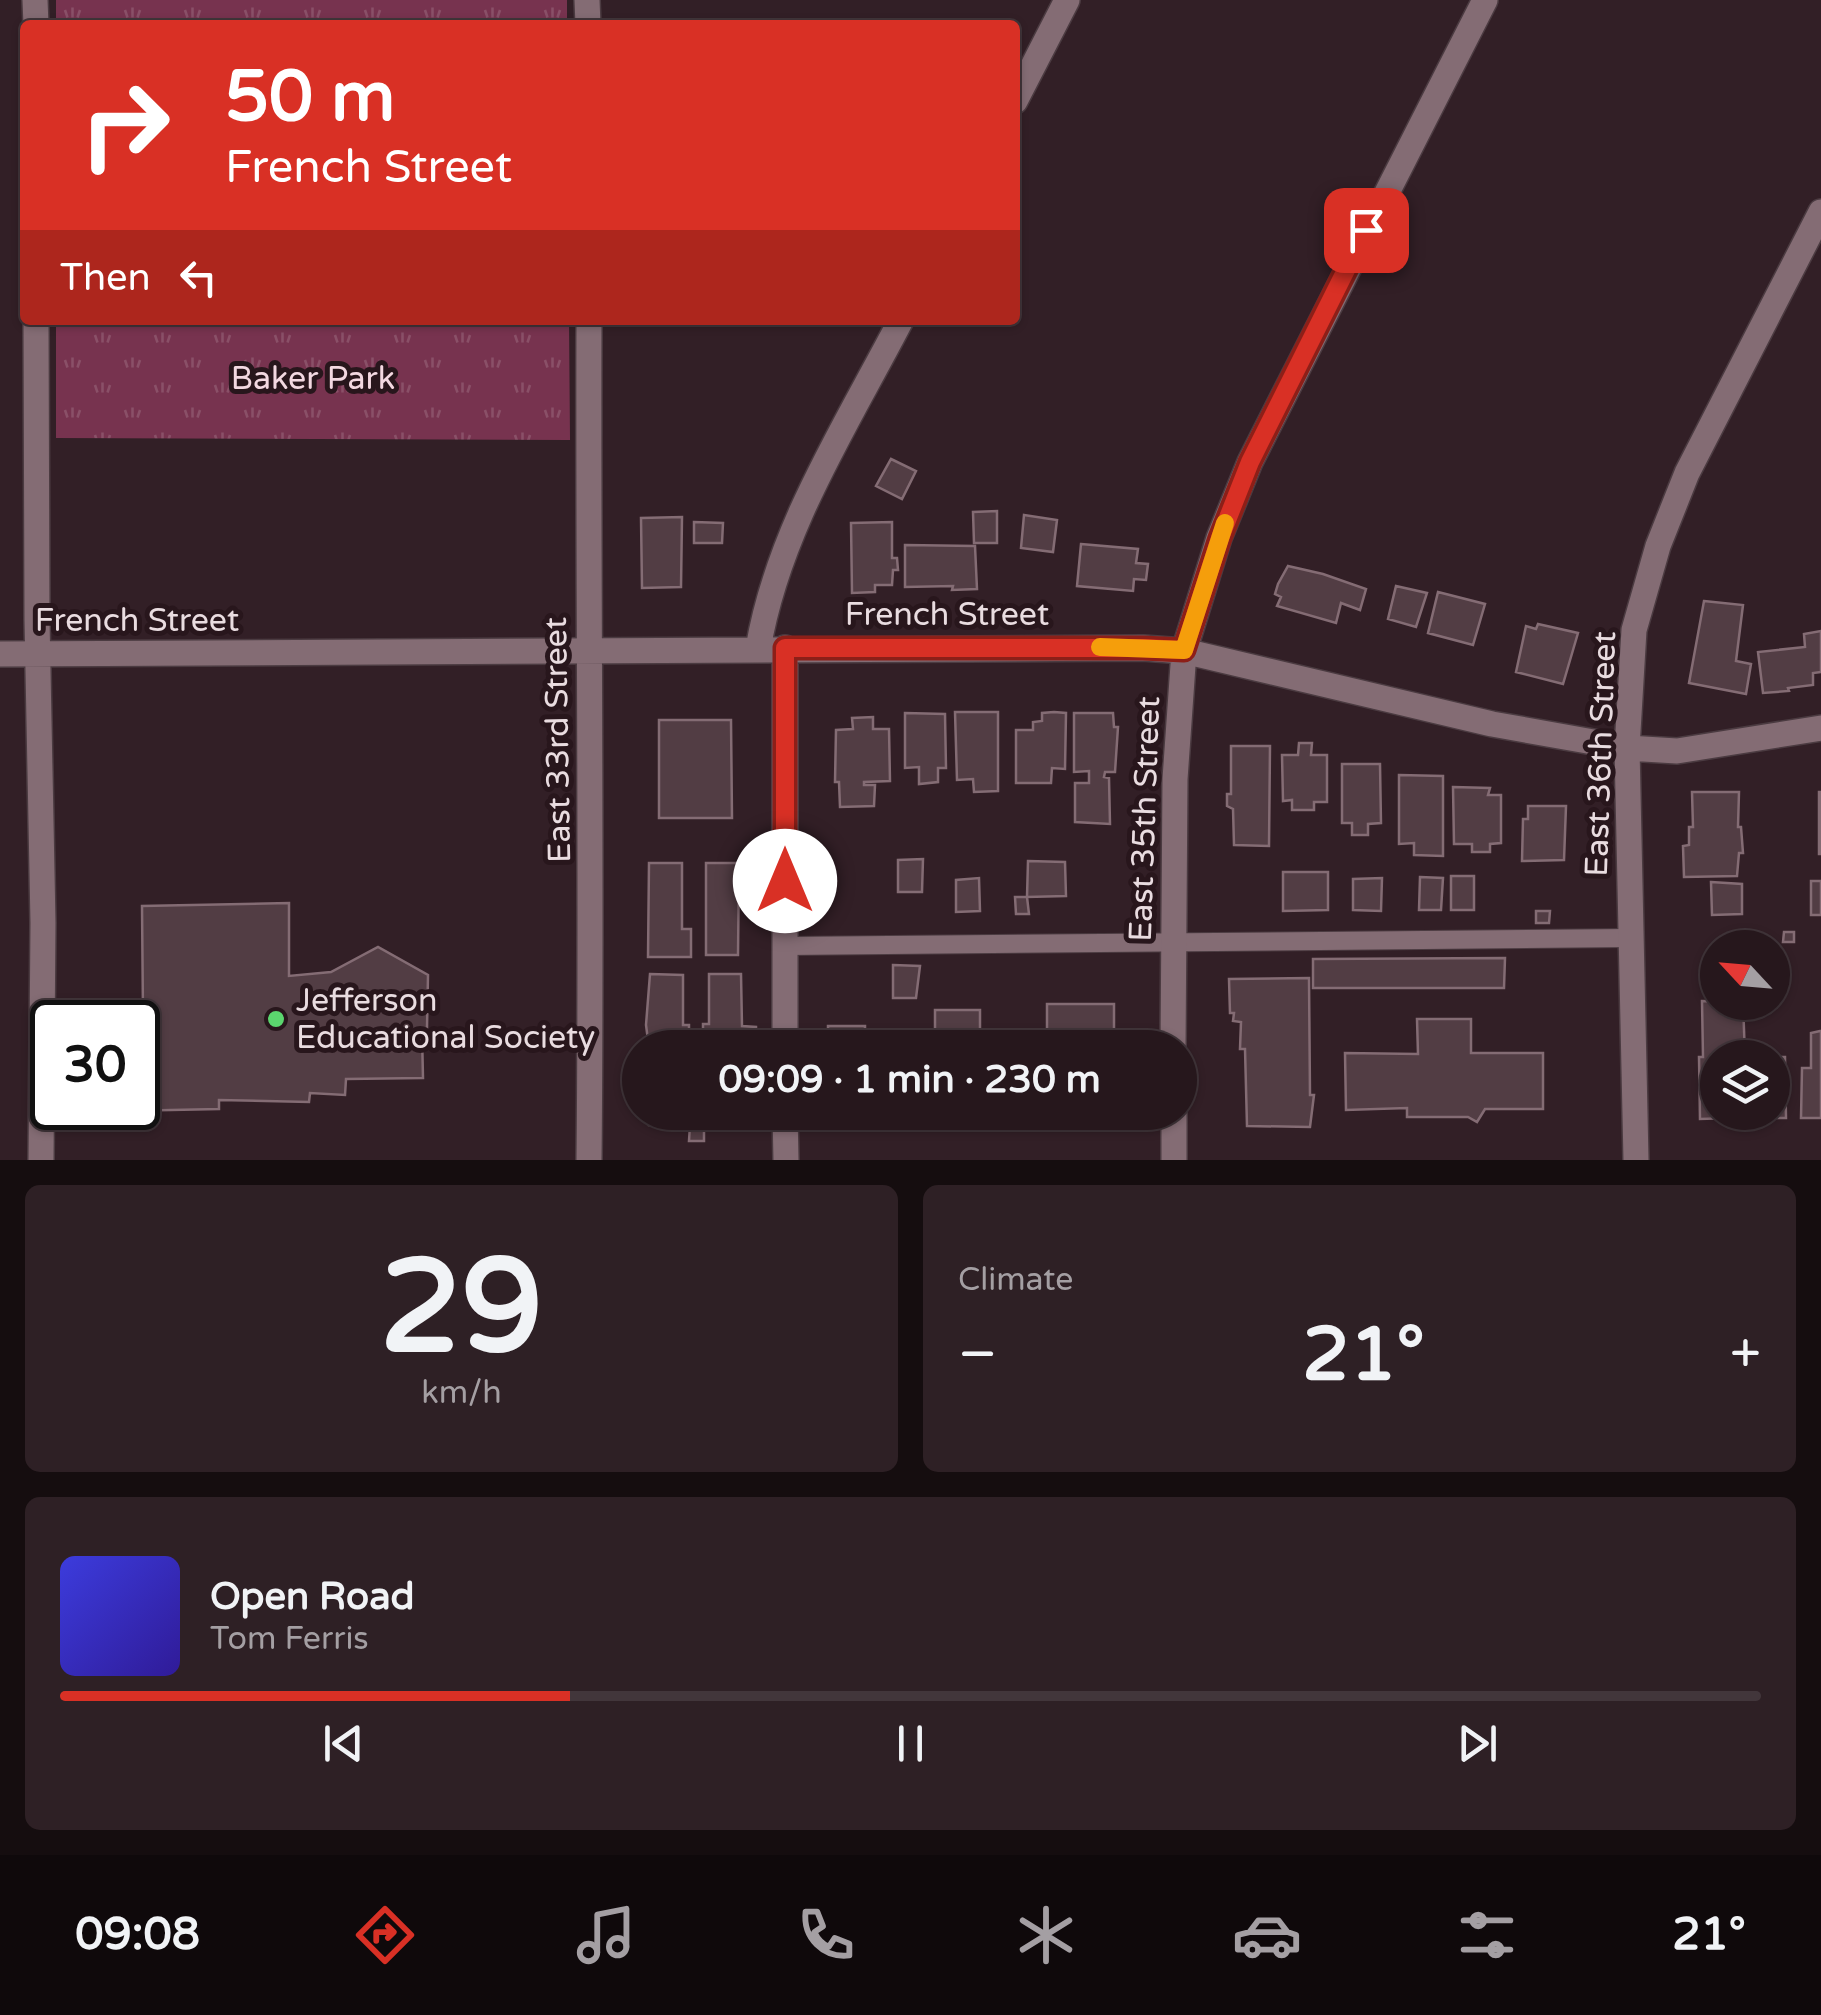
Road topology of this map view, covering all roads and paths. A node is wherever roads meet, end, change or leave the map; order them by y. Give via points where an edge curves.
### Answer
1 (1067, 0) edge
2 (1485, 0) edge
3 (1020, 91) edge
4 (1821, 212) edge
5 (36, 325) edge
6 (588, 325) edge
7 (898, 325) edge
8 (785, 648) junction
9 (758, 649) junction
10 (588, 650) junction
11 (1184, 650) junction
12 (0, 654) edge
13 (38, 654) junction
14 (1821, 728) edge
15 (1627, 748) junction
16 (1630, 938) junction
17 (1173, 942) junction
18 (786, 946) junction
19 (785, 1030) edge
20 (1174, 1030) edge
21 (785, 1130) edge
22 (1174, 1130) edge
23 (41, 1160) edge
24 (589, 1160) edge
25 (786, 1160) edge
26 (1174, 1160) edge
27 (1636, 1160) edge

1 - 3 street
2 - 11 street, East 35th Street via 1250,462
4 - 15 street, East 36th Street via 1710,426 1658,546 1634,630
5 - 13 street
6 - 10 street, East 33rd Street
7 - 9 street via 785,546
8 - 9 street, French Street
8 - 11 street, French Street
8 - 18 street
9 - 10 street, French Street
10 - 13 street, French Street
10 - 24 street, East 33rd Street
11 - 15 street, French Street via 1492,724
11 - 17 street, East 35th Street
12 - 13 street, French Street
13 - 23 street
14 - 15 street, French Street via 1678,751
15 - 16 street, East 36th Street
16 - 17 lane
16 - 27 street, East 36th Street
17 - 18 lane
17 - 20 street, East 35th Street
18 - 19 street
21 - 25 street
22 - 26 street

